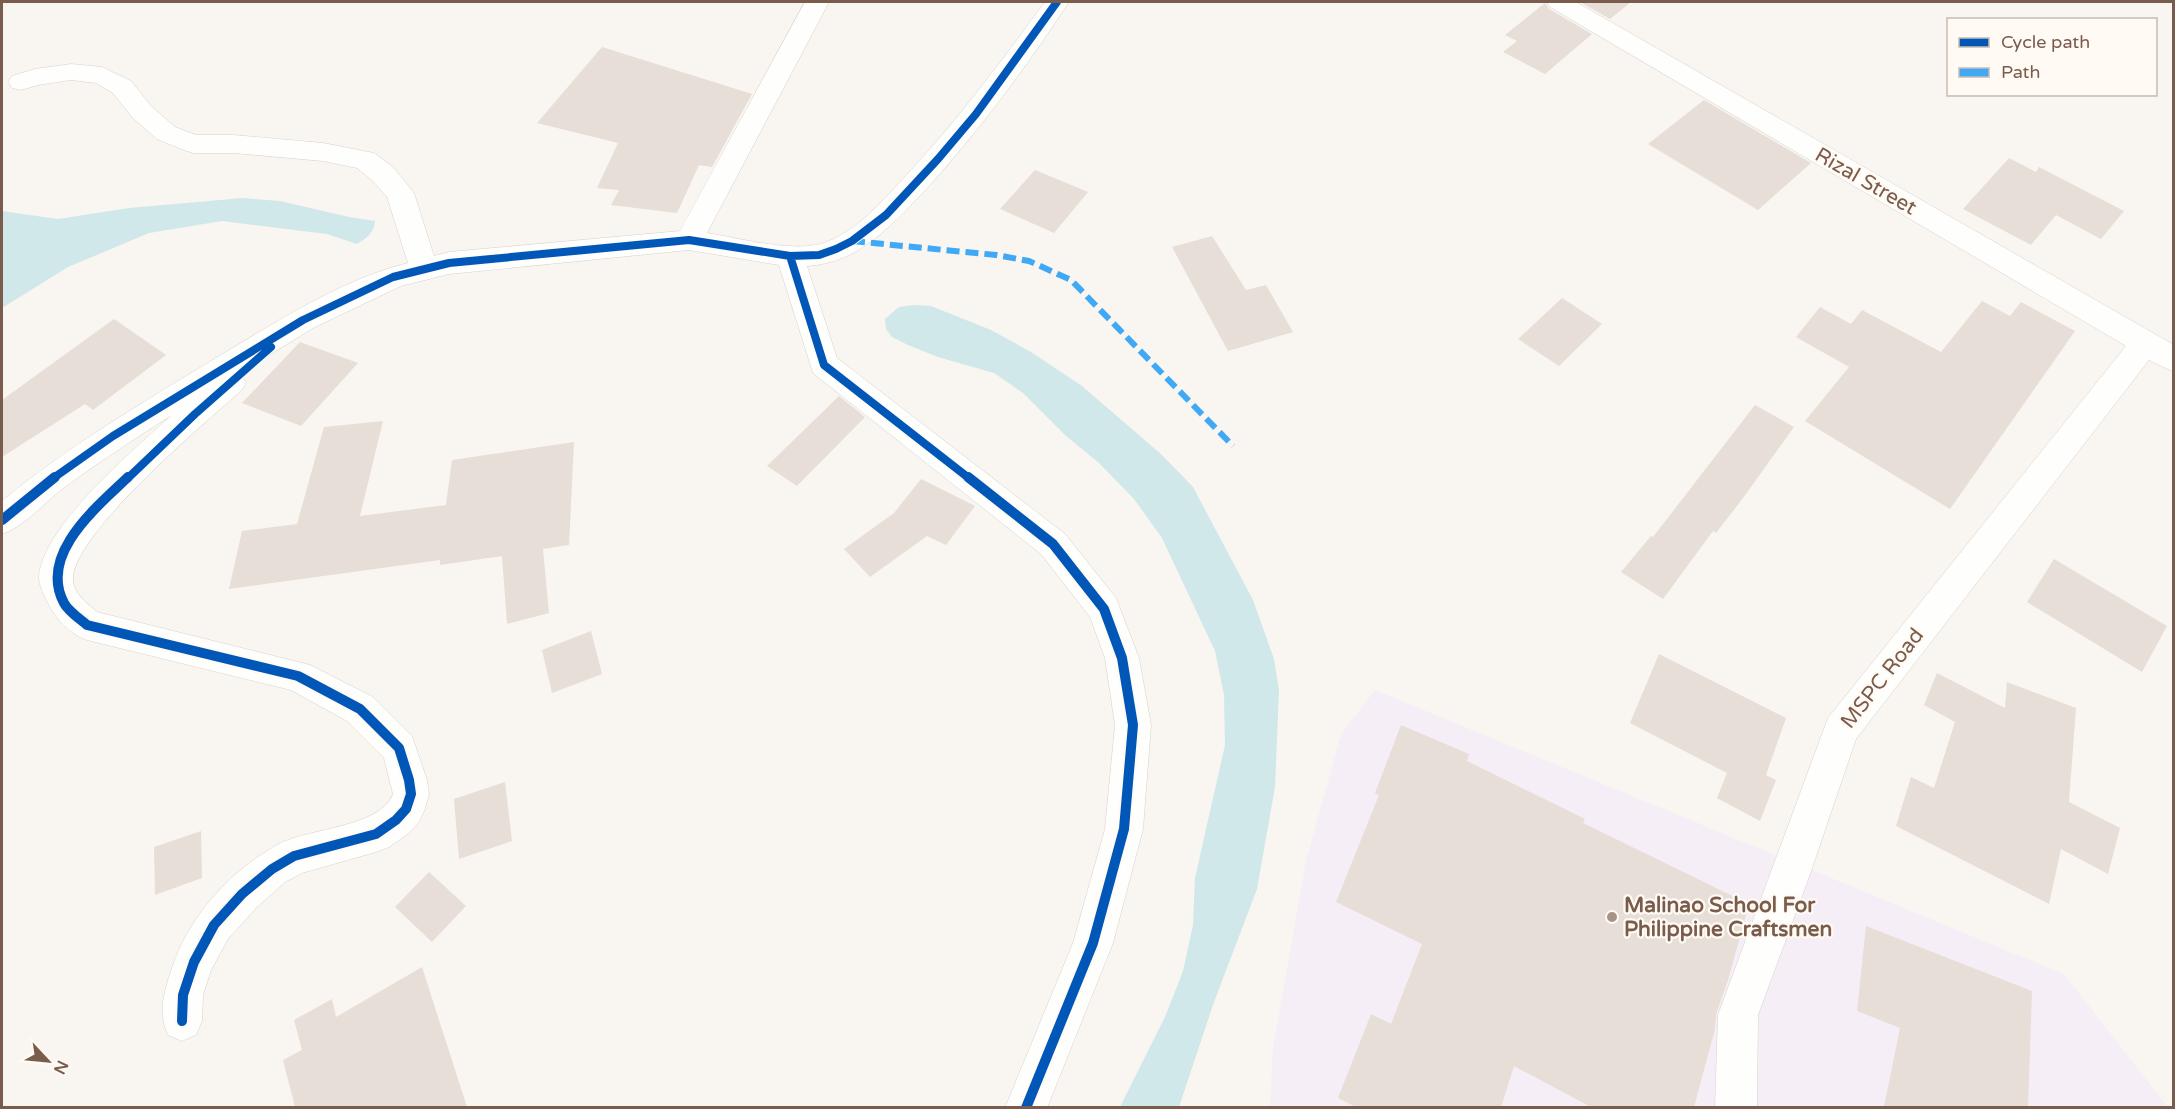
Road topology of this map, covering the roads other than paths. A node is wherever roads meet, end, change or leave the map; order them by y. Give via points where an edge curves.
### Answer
1 (817, 2) edge
2 (1057, 2) edge
3 (1558, 2) edge
4 (21, 82) dead end
5 (688, 240) junction
6 (790, 256) junction
7 (424, 270) junction
8 (303, 320) junction
9 (2159, 351) edge
10 (2, 520) edge
11 (182, 1022) dead end
12 (1026, 1107) edge
13 (1736, 1107) edge

1 - 5 street
2 - 6 street via 976,114 886,215 836,249 819,255
3 - 9 street, Rizal Street
4 - 7 street via 71,72 102,75 122,87 166,133 193,144 323,152 365,160 400,193
5 - 6 street
5 - 7 street via 448,263
6 - 12 street via 824,365 1053,544 1104,609 1122,658 1133,725 1124,830 1093,943
7 - 8 street via 393,277
8 - 10 street via 113,436
8 - 11 street via 195,414 93,511 65,548 56,575 64,604 87,625 298,676 360,709 399,748 409,780 411,794 406,809 376,834 294,856 242,894 214,925 194,962 183,995
9 - 13 street, MSPC Road via 1841,730 1738,1015

